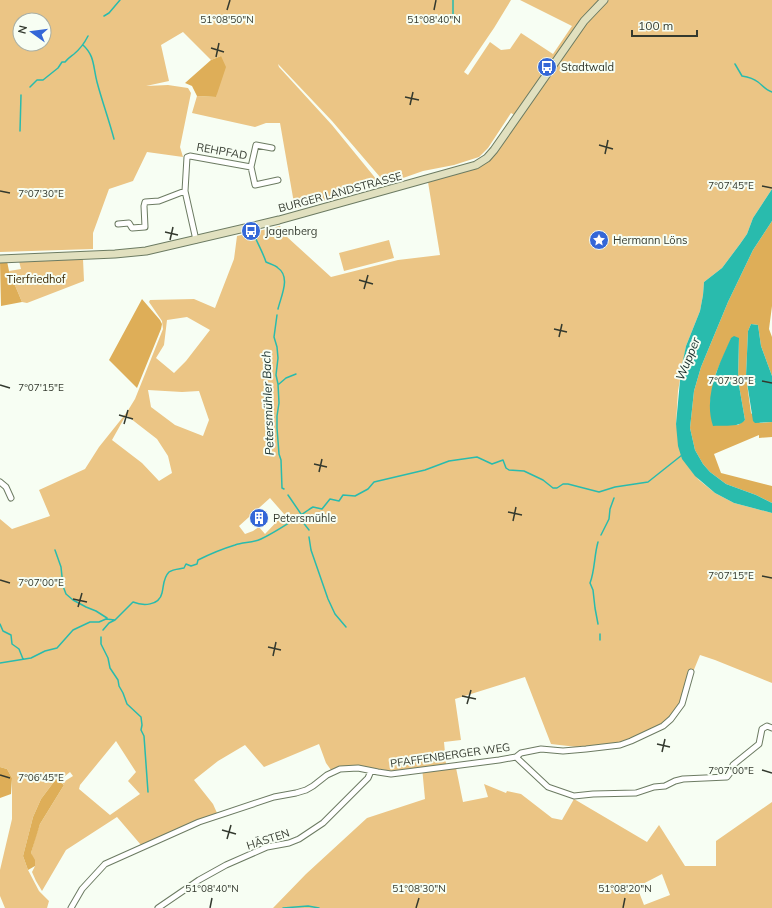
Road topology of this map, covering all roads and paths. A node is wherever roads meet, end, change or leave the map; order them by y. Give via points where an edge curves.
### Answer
1 (604, 0) edge
2 (272, 148) dead end
3 (251, 167) junction
4 (278, 180) dead end
5 (185, 191) junction
6 (118, 224) dead end
7 (196, 240) junction
8 (0, 259) edge
9 (0, 482) edge
10 (11, 498) dead end
11 (691, 672) dead end
12 (772, 728) edge
13 (516, 757) junction
14 (371, 771) junction
15 (71, 908) edge
16 (158, 908) edge

1 - 7 main road, BURGER LANDSTRASSE via 584,21 488,158 479,164 335,205
2 - 3 street, REHPFAD via 256,145
3 - 4 street via 255,185
3 - 5 street, REHPFAD via 188,156
5 - 6 street via 159,201 145,202 145,227 132,228 129,223
5 - 7 street, REHPFAD
7 - 8 main road, BURGER LANDSTRASSE via 128,254
9 - 10 street via 6,487
11 - 13 street, PFAFFENBERGER WEG via 677,712 657,729 620,745 569,751 541,749 521,753
12 - 13 street via 767,726 762,729 759,744 733,765 727,776 683,779 636,793 574,796 556,791 545,785
13 - 14 street, PFAFFENBERGER WEG via 391,774
14 - 15 street, PFAFFENBERGER WEG via 355,768 338,770 303,791 274,797 199,822 108,862 85,884
14 - 16 street, HÄSTEN via 368,778 324,822 299,839 267,847 226,865

